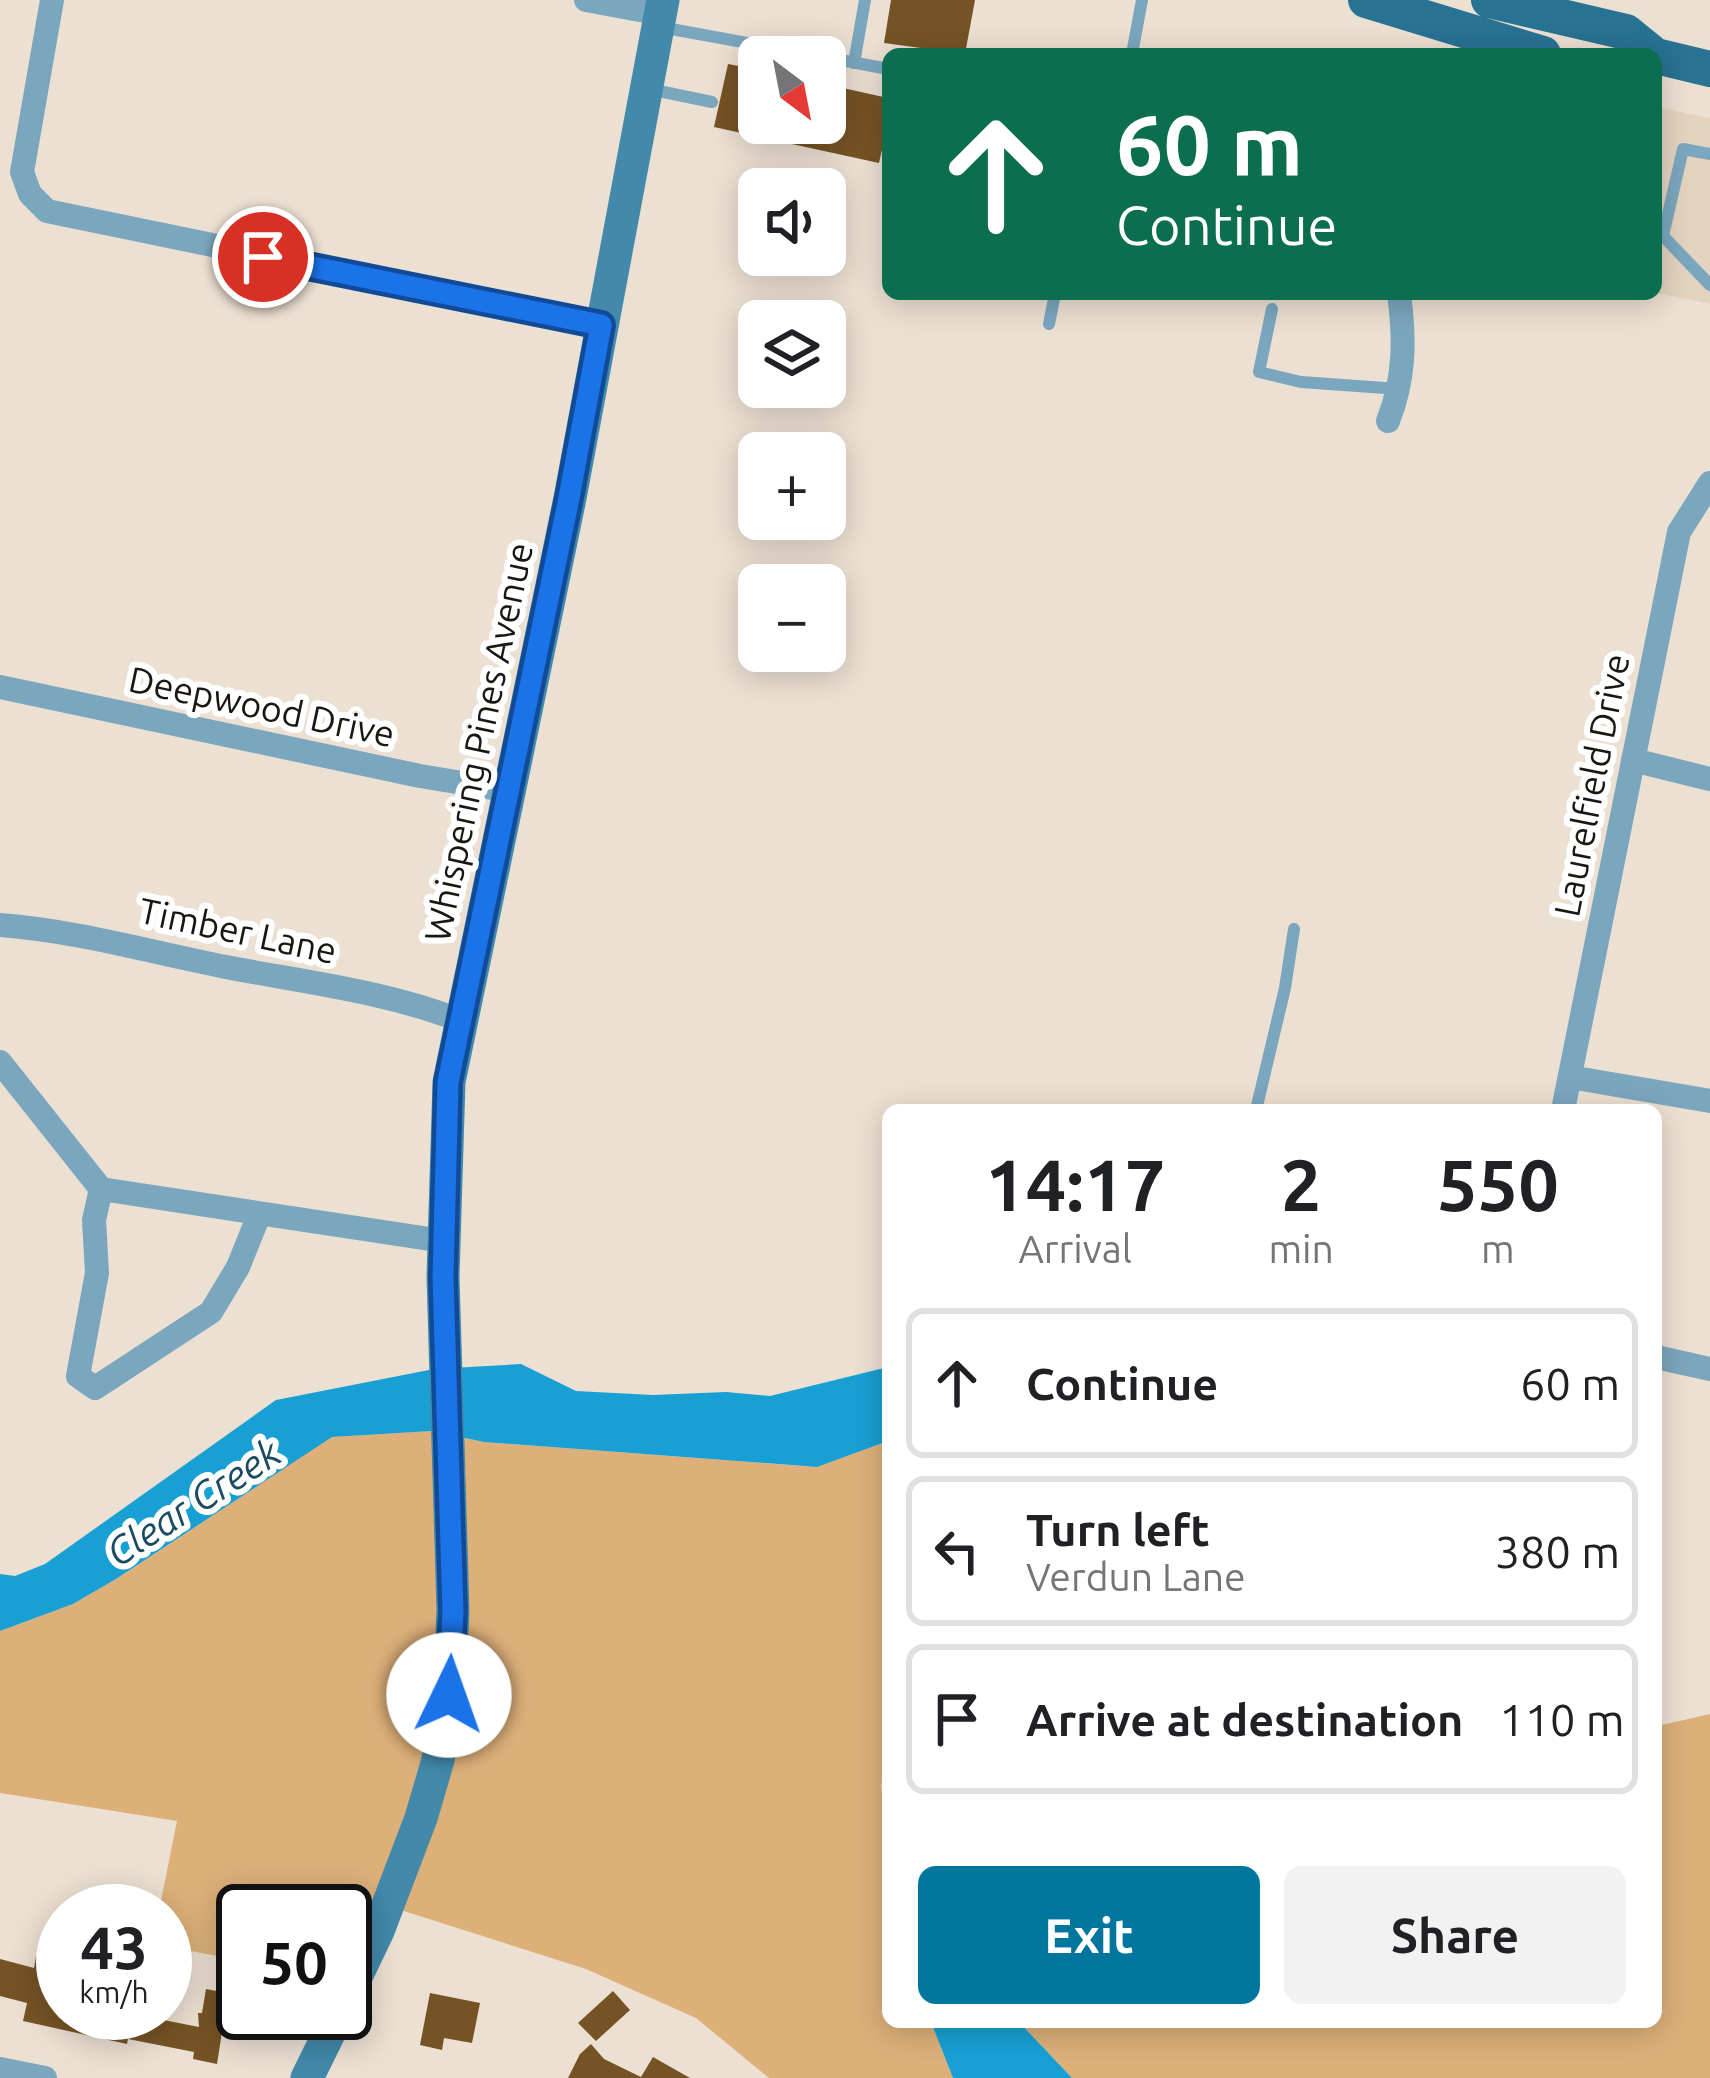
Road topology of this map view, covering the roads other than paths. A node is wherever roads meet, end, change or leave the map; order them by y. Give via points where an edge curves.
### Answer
1 (52, 0) edge
2 (586, 0) edge
3 (866, 0) edge
4 (1142, 0) edge
5 (1366, 0) edge
6 (1504, 4) edge
7 (661, 14) edge
8 (744, 36) edge
9 (1133, 48) edge
10 (1508, 48) edge
11 (1519, 48) edge
12 (1646, 48) edge
13 (1662, 58) edge
14 (846, 61) edge
15 (854, 63) junction
16 (882, 68) edge
17 (1710, 69) edge
18 (648, 89) junction
19 (712, 102) dead end
20 (1710, 154) edge
21 (1710, 284) edge
22 (1053, 300) edge
23 (1400, 300) edge
24 (1272, 309) dead end
25 (1049, 324) dead end
26 (601, 325) junction
27 (1400, 389) junction
28 (1388, 421) dead end
29 (1710, 483) edge
30 (0, 687) edge
31 (1633, 760) junction
32 (1710, 779) edge
33 (510, 791) junction
34 (0, 925) edge
35 (1294, 929) dead end
36 (459, 1020) junction
37 (0, 1062) edge
38 (1570, 1077) junction
39 (1710, 1101) edge
40 (1257, 1104) edge
41 (1564, 1104) edge
42 (101, 1189) junction
43 (259, 1215) junction
44 (443, 1240) junction
45 (1662, 1359) edge
46 (1710, 1369) edge
47 (372, 1944) edge
48 (328, 2040) edge
49 (0, 2068) edge
50 (312, 2077) edge
51 (45, 2078) edge

1 - 26 street via 22,172 46,211
2 - 7 street
3 - 15 lane
4 - 9 lane
5 - 10 main road
6 - 11 street
6 - 12 main road via 1627,32
7 - 8 lane
7 - 18 main road, Whispering Pines Avenue
13 - 17 main road
14 - 15 lane
15 - 16 lane
18 - 19 lane
18 - 26 main road, Whispering Pines Avenue
20 - 21 lane via 1683,149 1664,236
22 - 25 lane
23 - 27 street
24 - 27 lane via 1259,372
26 - 33 main road, Whispering Pines Avenue
27 - 28 street
29 - 31 street, Laurelfield Drive via 1678,532
30 - 33 street, Deepwood Drive
31 - 32 street
31 - 38 street, Laurelfield Drive
33 - 36 main road, Whispering Pines Avenue
34 - 36 street, Timber Lane via 339,987
35 - 40 lane
36 - 44 main road, Whispering Pines Avenue via 448,1082
37 - 42 street
38 - 39 street
38 - 41 street, Laurelfield Drive
42 - 43 street
42 - 43 street via 97,1273 78,1376 94,1388 211,1312
43 - 44 street
44 - 47 main road, Whispering Pines Avenue via 451,1664 439,1760
45 - 46 street
48 - 50 main road
49 - 51 street

